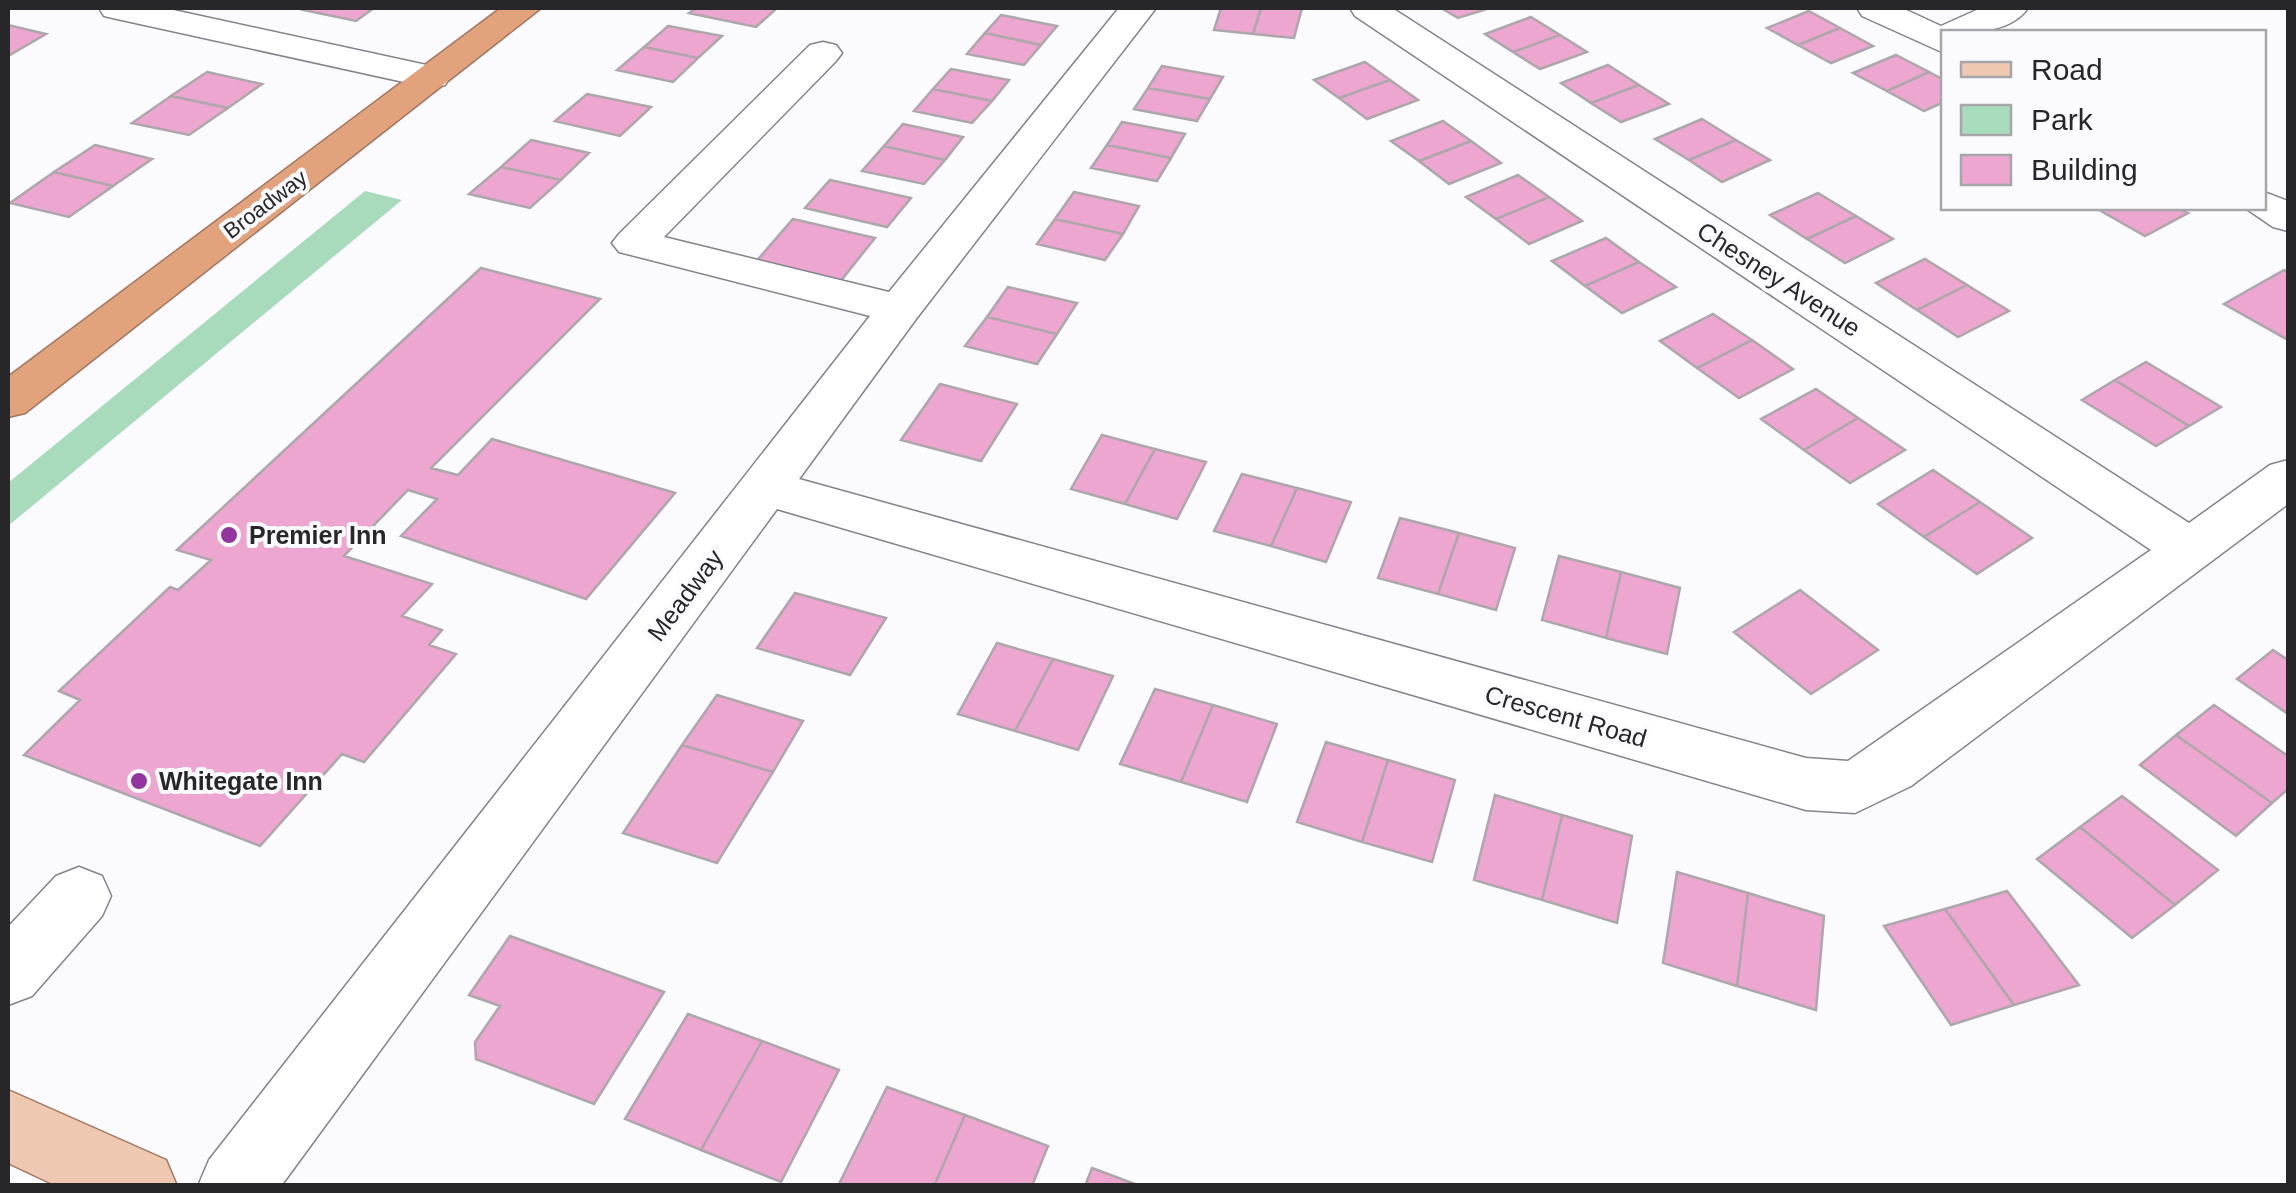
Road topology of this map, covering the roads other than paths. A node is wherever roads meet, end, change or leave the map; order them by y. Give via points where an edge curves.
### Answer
1 (118, 8) edge
2 (523, 8) edge
3 (1138, 8) edge
4 (1368, 8) edge
5 (1875, 8) edge
6 (2010, 8) edge
7 (1963, 30) edge
8 (1941, 36) edge
9 (823, 53) dead end
10 (431, 77) junction
11 (2266, 206) edge
12 (2288, 218) edge
13 (900, 309) junction
14 (8, 401) edge
15 (2288, 478) edge
16 (766, 488) junction
17 (2192, 550) junction
18 (79, 896) dead end
19 (8, 974) edge
20 (8, 1126) edge
21 (140, 1186) edge
22 (235, 1186) edge

1 - 10 street
2 - 10 highway, Broadway
3 - 13 street, Meadway
4 - 17 street, Chesney Avenue
5 - 8 street
6 - 7 street
9 - 13 street via 634,243
10 - 14 highway, Broadway
11 - 12 street
13 - 16 street, Meadway
15 - 17 street, Crescent Road
16 - 17 street, Crescent Road via 1806,784 1854,787 1890,768
16 - 22 street, Meadway
18 - 19 street
20 - 21 main road

